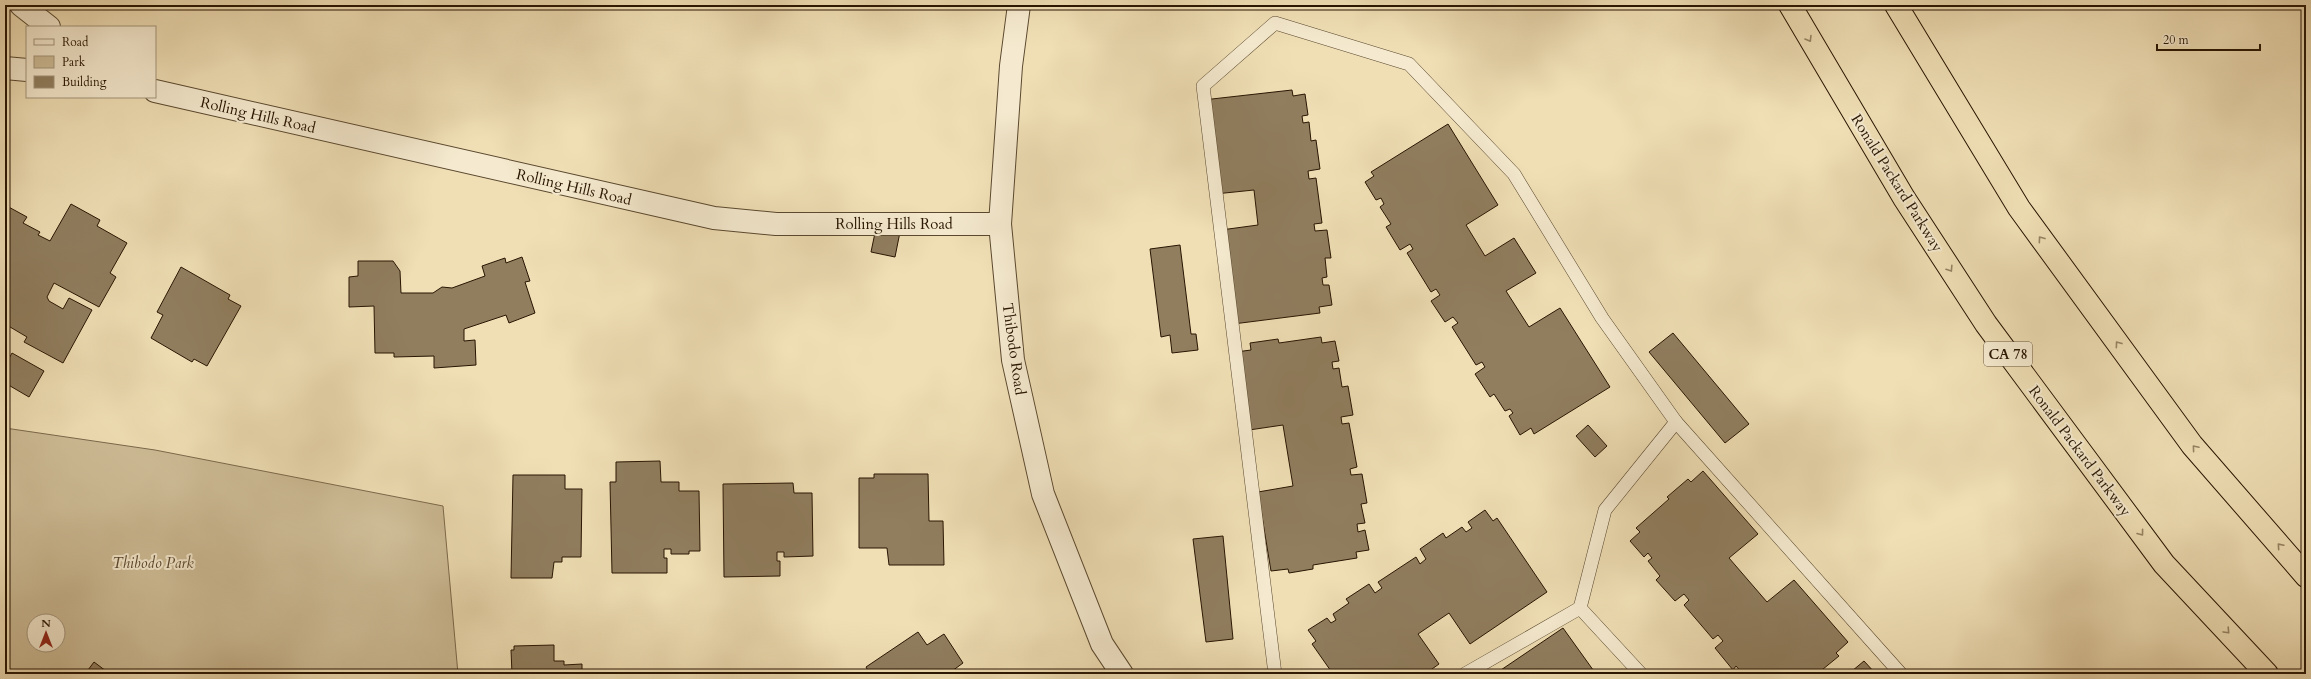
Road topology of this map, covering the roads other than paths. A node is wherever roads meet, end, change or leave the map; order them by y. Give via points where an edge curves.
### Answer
1 (21, 5) edge
2 (1019, 5) edge
3 (1790, 5) edge
4 (1896, 5) edge
5 (48, 26) edge
6 (5, 68) edge
7 (26, 70) edge
8 (156, 91) edge
9 (1000, 224) junction
10 (1676, 422) junction
11 (2306, 576) edge
12 (1580, 608) junction
13 (1122, 674) edge
14 (1275, 674) edge
15 (1465, 674) edge
16 (1641, 674) edge
17 (1901, 674) edge
18 (2267, 674) edge

1 - 5 street
2 - 9 street, Thibodo Road via 1011,66
3 -> 18 highway, Ronald Packard Parkway / CA 78 via 1904,198 1986,324 2164,564
11 -> 4 highway via 2192,445 2019,208
6 - 7 street
8 - 9 street, Rolling Hills Road via 714,218 776,224
9 - 13 street, Thibodo Road via 1013,360 1043,494 1102,644
10 - 12 lane via 1605,510
10 - 14 lane via 1602,318 1514,174 1410,64 1275,23 1203,86
10 - 17 lane
12 - 15 lane
12 - 16 lane

